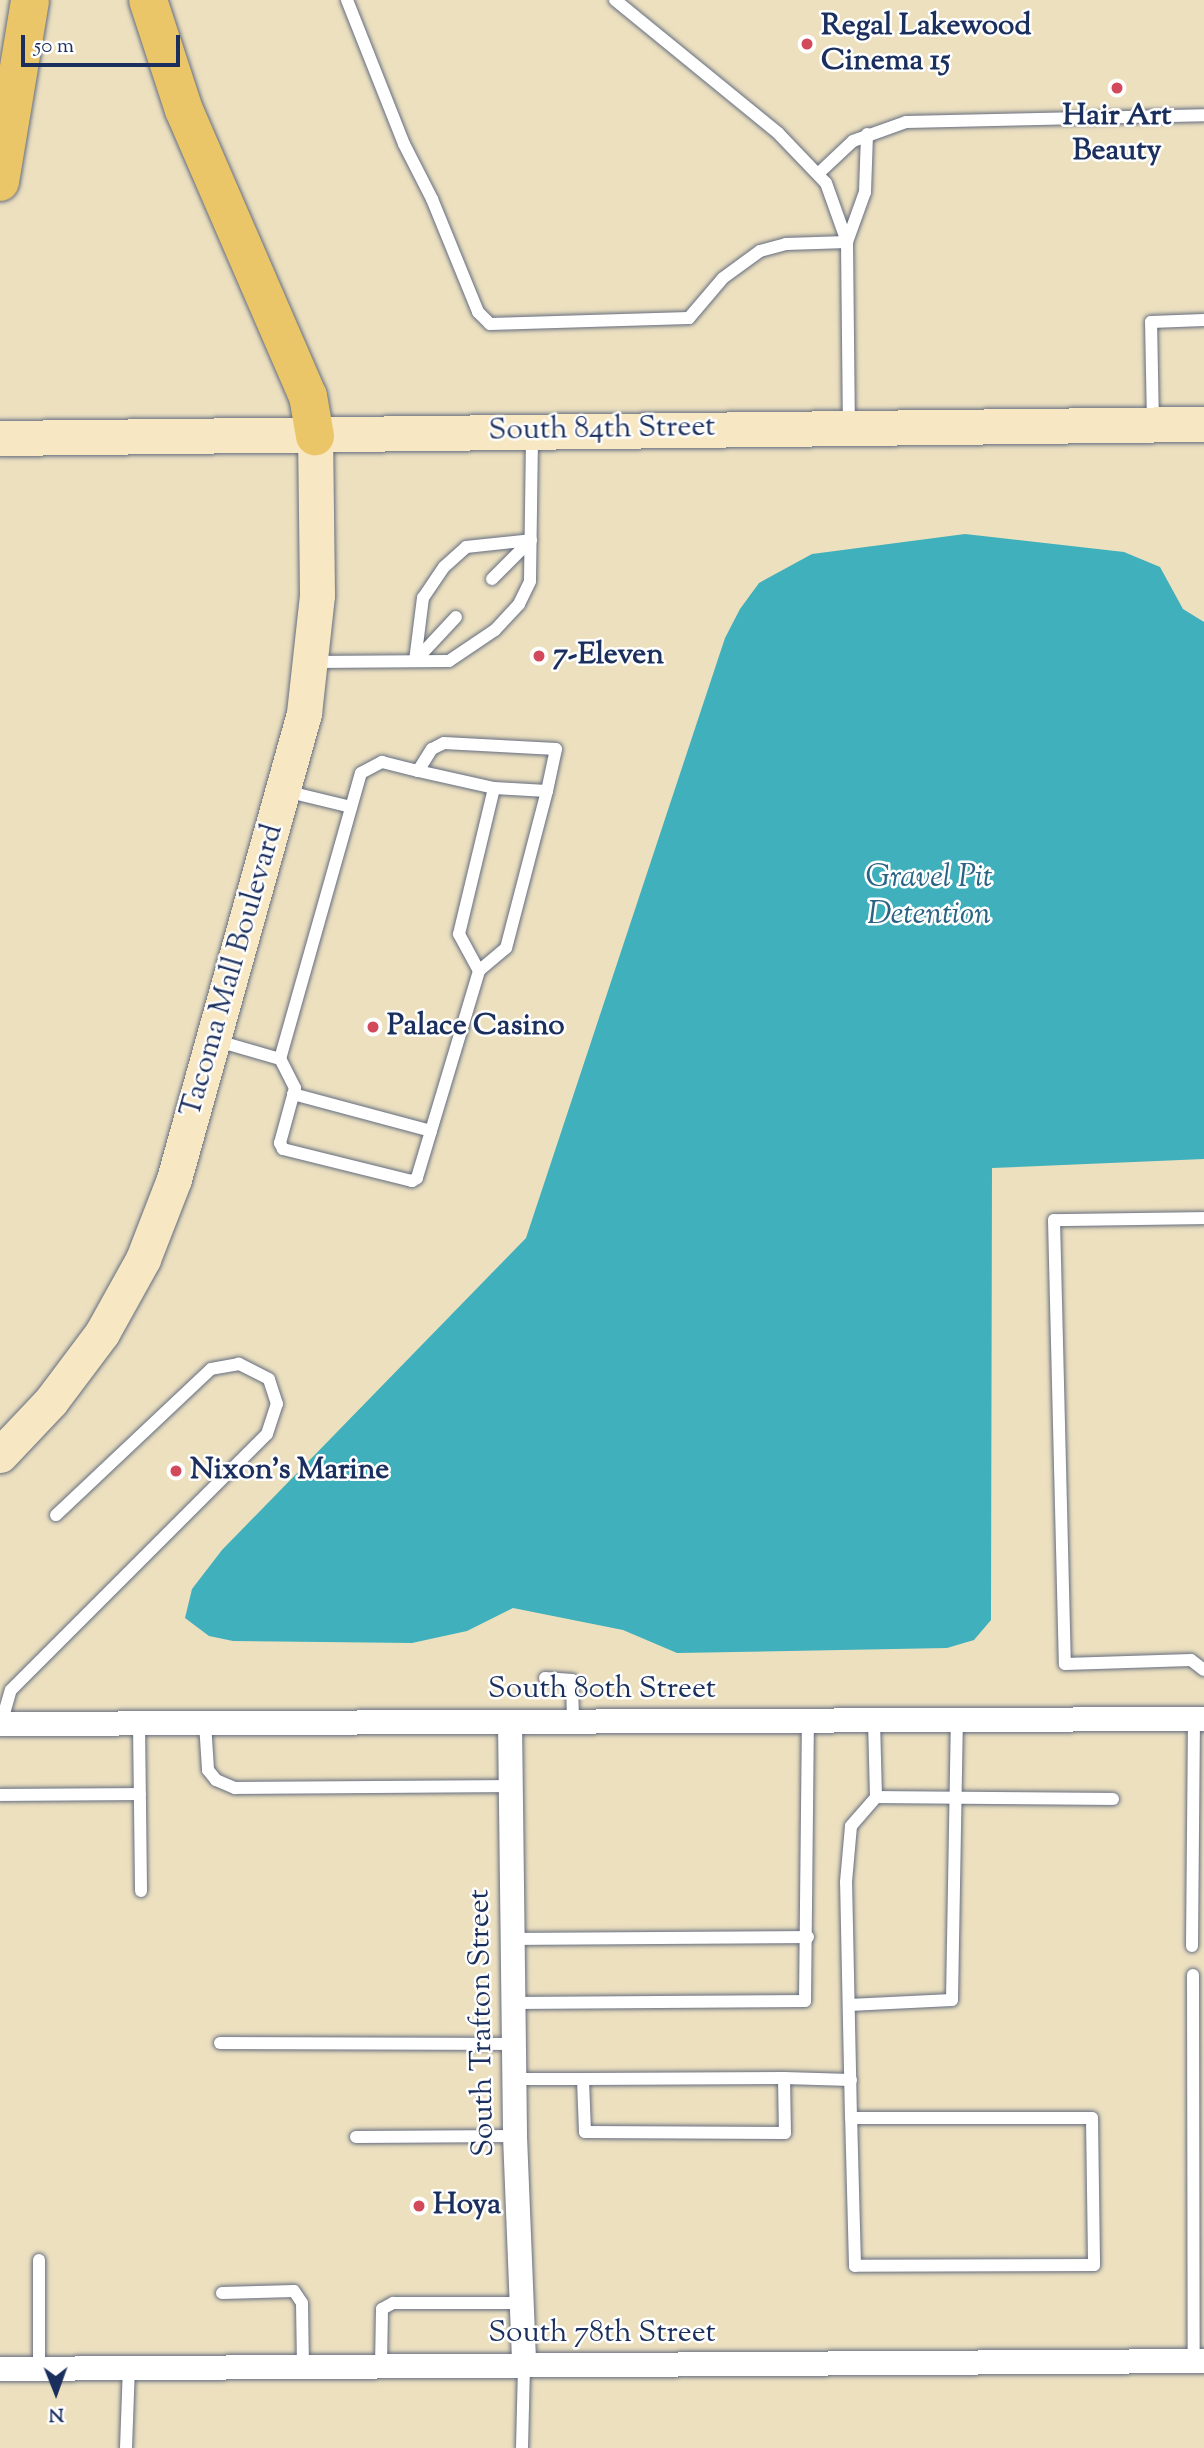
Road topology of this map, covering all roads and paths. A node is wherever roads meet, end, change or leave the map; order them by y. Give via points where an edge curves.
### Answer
1 (30, 0) edge
2 (148, 0) edge
3 (347, 0) edge
4 (614, 0) edge
5 (1204, 115) edge
6 (867, 134) junction
7 (820, 172) junction
8 (0, 182) edge
9 (848, 242) junction
10 (1204, 320) edge
11 (1153, 424) junction
12 (1204, 424) edge
13 (849, 425) junction
14 (532, 431) junction
15 (315, 436) junction
16 (0, 438) edge
17 (531, 540) junction
18 (492, 579) dead end
19 (456, 617) dead end
20 (415, 661) junction
21 (312, 663) junction
22 (418, 771) junction
23 (494, 788) junction
24 (284, 791) junction
25 (547, 791) junction
26 (351, 807) junction
27 (479, 971) junction
28 (213, 1040) junction
29 (280, 1059) junction
30 (293, 1094) junction
31 (431, 1131) junction
32 (1204, 1218) edge
33 (0, 1455) edge
34 (56, 1515) dead end
35 (1204, 1670) edge
36 (545, 1678) dead end
37 (808, 1719) junction
38 (874, 1719) junction
39 (957, 1719) junction
40 (1199, 1719) edge
41 (510, 1722) junction
42 (573, 1722) junction
43 (205, 1723) junction
44 (1, 1724) edge
45 (139, 1724) junction
46 (510, 1786) junction
47 (1199, 1789) edge
48 (140, 1794) junction
49 (0, 1795) edge
50 (876, 1797) junction
51 (958, 1797) junction
52 (1113, 1799) dead end
53 (141, 1891) dead end
54 (808, 1937) junction
55 (512, 1939) junction
56 (1192, 1946) dead end
57 (1194, 1975) dead end
58 (513, 2003) junction
59 (849, 2004) junction
60 (220, 2043) dead end
61 (514, 2044) junction
62 (784, 2078) junction
63 (514, 2079) junction
64 (583, 2079) junction
65 (851, 2080) junction
66 (851, 2118) junction
67 (515, 2136) junction
68 (356, 2137) dead end
69 (39, 2260) dead end
70 (1199, 2292) edge
71 (222, 2293) dead end
72 (524, 2302) junction
73 (1199, 2361) edge
74 (524, 2365) junction
75 (381, 2366) junction
76 (303, 2367) junction
77 (129, 2368) junction
78 (0, 2369) edge
79 (39, 2369) junction
80 (126, 2448) edge
81 (522, 2448) edge

1 - 8 highway
2 - 15 highway via 184,110 308,396
3 - 9 lane via 478,312 490,324 689,318 730,271 760,251 786,244
4 - 7 lane
5 - 6 lane via 918,121
6 - 7 lane
6 - 9 lane via 865,192
7 - 9 lane via 836,202
9 - 13 lane
10 - 11 lane via 1151,322
11 - 12 main road, South 84th Street
11 - 13 main road, South 84th Street
13 - 14 main road, South 84th Street
14 - 15 main road, South 84th Street
14 - 17 lane
15 - 16 main road, South 84th Street
15 - 21 main road, Tacoma Mall Boulevard via 317,595
17 - 18 lane
17 - 20 lane via 530,581 519,604 495,630 449,661
17 - 20 lane via 466,547 444,567 422,598
19 - 20 lane
20 - 21 lane
21 - 24 main road, Tacoma Mall Boulevard
22 - 23 lane
22 - 25 lane via 432,750 444,743 556,750
22 - 26 lane via 382,762 361,773
23 - 25 lane
23 - 27 lane via 459,934
24 - 26 lane
24 - 28 main road, Tacoma Mall Boulevard
25 - 27 lane via 506,948
26 - 29 lane
27 - 31 lane
28 - 29 lane
28 - 33 main road, Tacoma Mall Boulevard via 174,1179 133,1278 78,1368
29 - 30 lane via 295,1088
30 - 31 lane
30 - 31 lane via 279,1143 283,1149 412,1181 418,1178
32 - 35 lane via 1054,1220 1065,1664 1191,1660
34 - 44 lane via 211,1369 239,1364 269,1379 277,1404 267,1434 11,1690
36 - 42 lane via 572,1680
37 - 38 street, South 80th Street
37 - 42 street, South 80th Street
37 - 54 lane
38 - 39 street, South 80th Street
38 - 50 lane
39 - 40 street, South 80th Street
39 - 51 lane
40 - 47 lane
41 - 42 street, South 80th Street
41 - 43 street, South 80th Street
41 - 46 street, South Trafton Street
43 - 45 street, South 80th Street
43 - 46 lane via 208,1770 216,1780 235,1788
44 - 45 street, South 80th Street
45 - 48 lane
46 - 55 street, South Trafton Street
47 - 56 lane
48 - 49 lane
48 - 53 lane
50 - 51 lane
50 - 59 lane via 851,1826 846,1882
51 - 52 lane
51 - 59 lane via 952,2000
54 - 55 lane
54 - 58 lane via 805,2001
55 - 58 street, South Trafton Street
57 - 70 lane
58 - 61 street, South Trafton Street
59 - 65 lane
60 - 61 lane
61 - 63 street, South Trafton Street
62 - 64 lane
62 - 64 lane via 785,2133 635,2134 584,2132
62 - 65 lane
63 - 64 lane
63 - 67 street, South Trafton Street
65 - 66 lane
66 - 66 lane via 855,2266 1094,2265 1092,2118
67 - 68 lane
67 - 72 street, South Trafton Street
69 - 79 lane
70 - 73 lane
71 - 76 lane via 294,2291 302,2302
72 - 74 street, South Trafton Street
72 - 75 lane via 393,2303 382,2309
73 - 74 street, South 78th Street
74 - 75 street, South 78th Street
74 - 81 lane
75 - 76 street, South 78th Street
76 - 77 street, South 78th Street
77 - 79 street, South 78th Street
77 - 80 lane
78 - 79 street, South 78th Street

